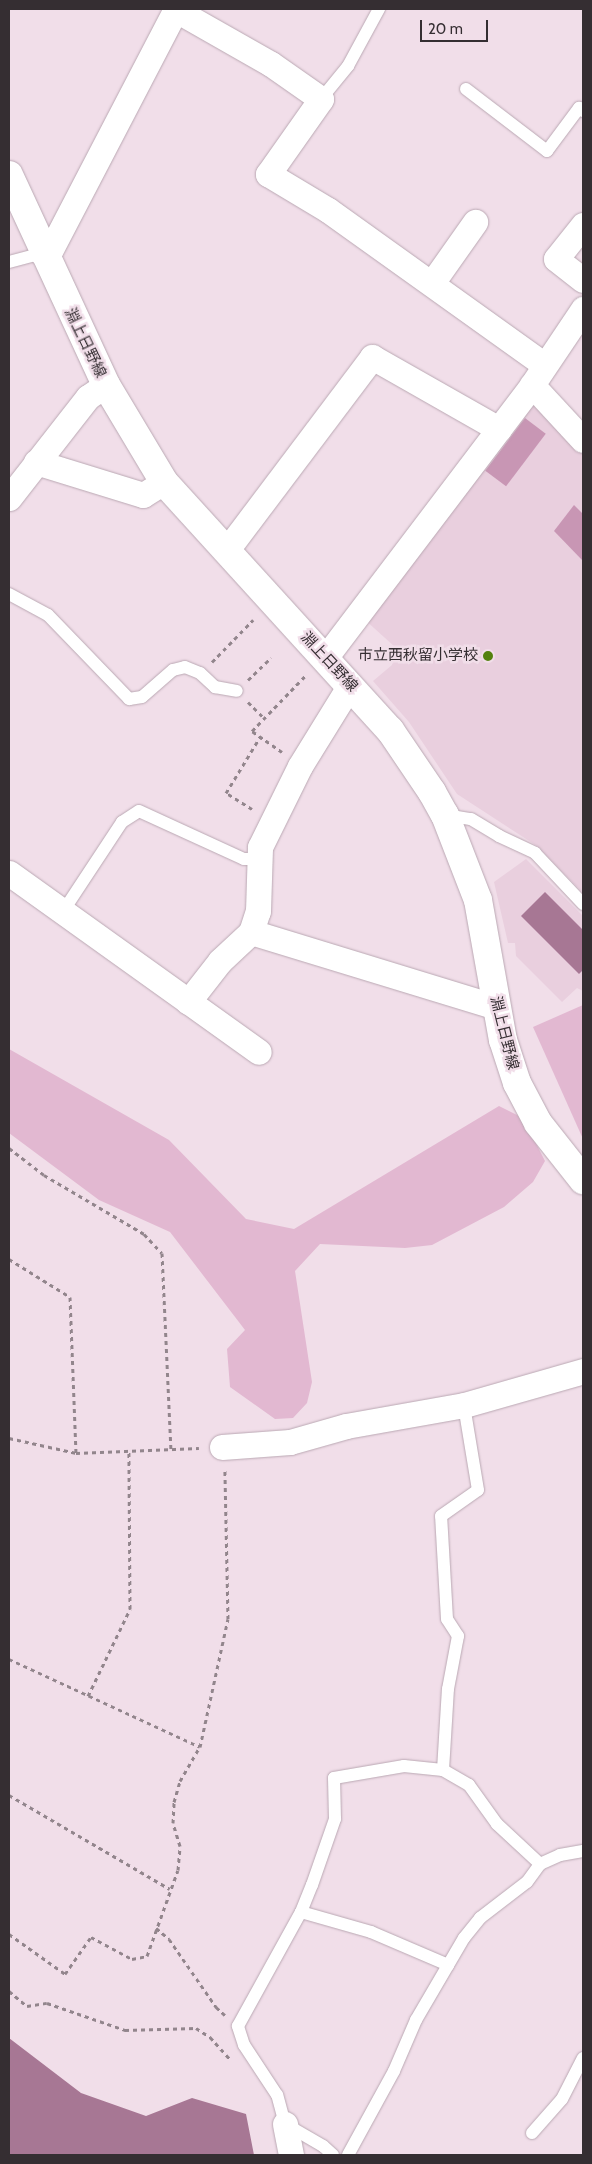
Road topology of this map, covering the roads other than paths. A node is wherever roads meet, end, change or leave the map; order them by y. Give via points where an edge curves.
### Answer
1 (176, 9) edge
2 (379, 9) edge
3 (466, 89) dead end
4 (320, 100) junction
5 (583, 111) edge
6 (9, 175) edge
7 (475, 222) dead end
8 (583, 225) edge
9 (42, 253) junction
10 (9, 262) edge
11 (583, 280) edge
12 (432, 283) junction
13 (583, 309) edge
14 (537, 375) junction
15 (106, 386) junction
16 (499, 429) junction
17 (583, 440) edge
18 (36, 462) junction
19 (164, 482) junction
20 (9, 498) edge
21 (226, 551) junction
22 (9, 594) edge
23 (315, 667) junction
24 (350, 685) junction
25 (237, 690) road end
26 (445, 814) junction
27 (260, 859) junction
28 (9, 873) edge
29 (583, 904) edge
30 (62, 913) junction
31 (251, 932) junction
32 (188, 1002) junction
33 (496, 1007) junction
34 (259, 1052) dead end
35 (583, 1180) edge
36 (583, 1371) edge
37 (464, 1404) junction
38 (222, 1447) road end
39 (443, 1770) junction
40 (583, 1851) edge
41 (540, 1864) junction
42 (301, 1912) junction
43 (448, 1966) junction
44 (583, 2058) edge
45 (285, 2124) junction
46 (532, 2133) dead end
47 (291, 2155) edge
48 (333, 2155) edge
49 (348, 2155) edge

1 - 4 street via 271,64
1 - 9 street via 50,251
2 - 4 lane via 348,66
3 - 5 lane via 546,150 579,108
4 - 12 street via 268,174 328,210
6 - 9 main road, 淵上日野線
7 - 12 street
8 - 11 street via 556,259
9 - 10 lane
9 - 15 main road, 淵上日野線
12 - 14 street
13 - 14 street
14 - 16 street
14 - 17 street
15 - 18 street via 88,397
15 - 19 main road, 淵上日野線
16 - 21 street via 372,357
16 - 23 street
18 - 19 street via 143,495
18 - 20 street
19 - 21 main road, 淵上日野線
21 - 23 main road, 淵上日野線
22 - 25 lane via 48,615 129,700 142,697 172,670 185,666 200,673 215,687
23 - 24 main road, 淵上日野線
24 - 26 main road, 淵上日野線 via 405,748
24 - 27 street via 300,766 260,848
26 - 29 lane via 471,819 535,853
26 - 33 main road, 淵上日野線 via 478,900
27 - 30 lane via 244,859 139,811 122,822
27 - 31 street via 258,911
28 - 30 street
30 - 32 street
31 - 32 street via 220,961
31 - 33 street
32 - 34 street
33 - 35 main road, 淵上日野線 via 509,1061 526,1103
36 - 37 street
37 - 38 street via 346,1426 290,1442
37 - 39 lane via 478,1490 440,1516 447,1619 458,1636 448,1689
39 - 41 lane via 469,1784 497,1824
39 - 42 lane via 404,1766 334,1778 335,1819
40 - 41 lane via 560,1855
41 - 43 lane via 527,1882 480,1918
42 - 43 lane via 371,1932
42 - 45 lane via 238,2026 244,2045 277,2096
43 - 49 lane via 416,2020 386,2087
44 - 46 lane via 562,2099
45 - 47 street
45 - 48 lane via 324,2146

